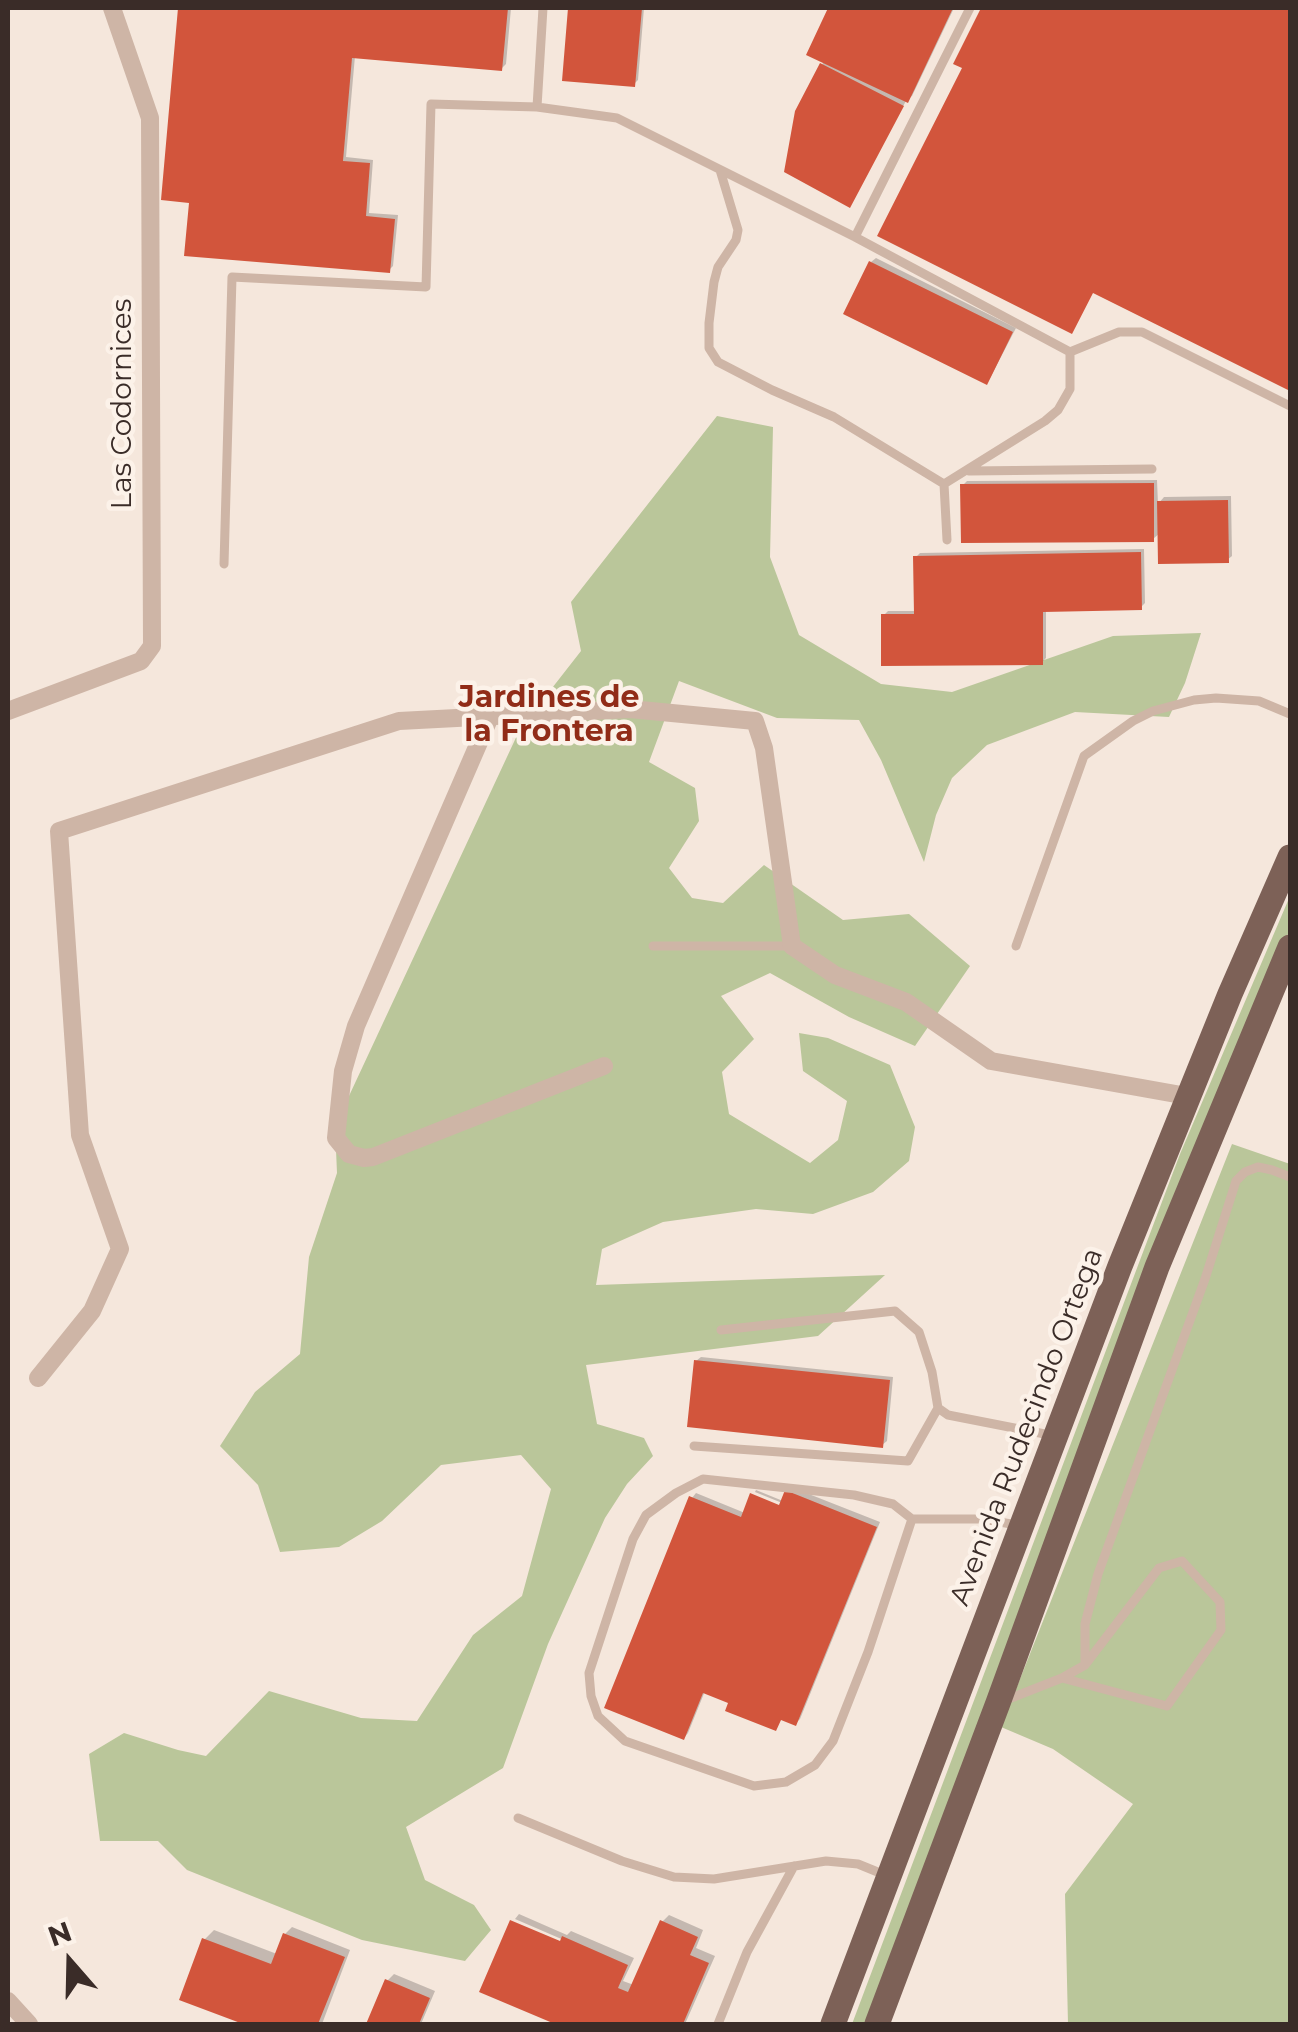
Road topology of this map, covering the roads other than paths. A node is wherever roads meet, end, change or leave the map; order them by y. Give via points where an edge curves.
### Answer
1 (112, 8) edge
2 (543, 8) edge
3 (970, 8) edge
4 (537, 107) junction
5 (720, 170) junction
6 (855, 238) junction
7 (1070, 352) junction
8 (1290, 406) edge
9 (1152, 469) dead end
10 (966, 470) junction
11 (944, 484) junction
12 (947, 540) dead end
13 (224, 564) dead end
14 (8, 712) edge
15 (1290, 714) edge
16 (490, 716) junction
17 (1290, 857) edge
18 (653, 946) dead end
19 (792, 946) junction
20 (1016, 946) dead end
21 (1290, 948) edge
22 (1284, 984) edge
23 (604, 1066) dead end
24 (1188, 1096) junction
25 (1290, 1178) edge
26 (721, 1330) dead end
27 (38, 1378) dead end
28 (938, 1408) junction
29 (1055, 1436) junction
30 (694, 1446) dead end
31 (912, 1519) junction
32 (1021, 1526) junction
33 (1085, 1665) junction
34 (1062, 1678) junction
35 (998, 1702) junction
36 (518, 1818) dead end
37 (794, 1866) junction
38 (888, 1877) junction
39 (8, 2002) edge
40 (30, 2024) edge
41 (718, 2024) edge
42 (833, 2024) edge
43 (876, 2024) edge

1 - 14 street, Las Codornices via 150,118 152,646 142,662
2 - 4 lane
3 - 6 lane
4 - 5 lane via 616,118
4 - 13 lane via 431,104 426,287 232,277
5 - 6 lane
5 - 11 lane via 738,230 714,282 709,348 718,362 834,417
6 - 7 lane
7 - 8 lane via 1119,332 1142,332
7 - 10 lane via 1070,388 1058,410
9 - 10 lane
10 - 11 lane
11 - 12 lane
15 - 20 lane via 1259,701 1194,700 1153,711 1084,756
16 - 19 street via 630,709 754,722 764,748
16 - 23 street via 356,1026 336,1138 350,1154 373,1157
16 - 27 street via 399,721 60,831 80,1135 120,1249 92,1311
17 - 24 main road, Avenida Rudecindo Ortega
18 - 19 lane
19 - 24 street via 835,975 906,1002 992,1062
21 - 22 main road
22 - 35 main road via 1156,1267
24 - 29 main road, Avenida Rudecindo Ortega
25 - 33 lane via 1258,1167 1236,1181 1098,1574 1084,1624
26 - 28 lane via 894,1310 920,1332
28 - 29 lane
28 - 30 lane via 908,1460
29 - 32 main road, Avenida Rudecindo Ortega
31 - 31 lane via 894,1504 854,1495 703,1479 676,1493 646,1514 612,1598 589,1672 598,1716 625,1741 754,1786 786,1782 814,1765 834,1741
31 - 32 lane
32 - 38 main road, Avenida Rudecindo Ortega
33 - 34 lane
33 - 34 lane via 1159,1568 1182,1561 1220,1602 1221,1630 1167,1706
34 - 35 lane
35 - 43 main road
36 - 37 lane via 674,1877 714,1879
37 - 38 lane via 858,1864
37 - 41 lane via 747,1952
38 - 42 main road, Avenida Rudecindo Ortega
39 - 40 street

